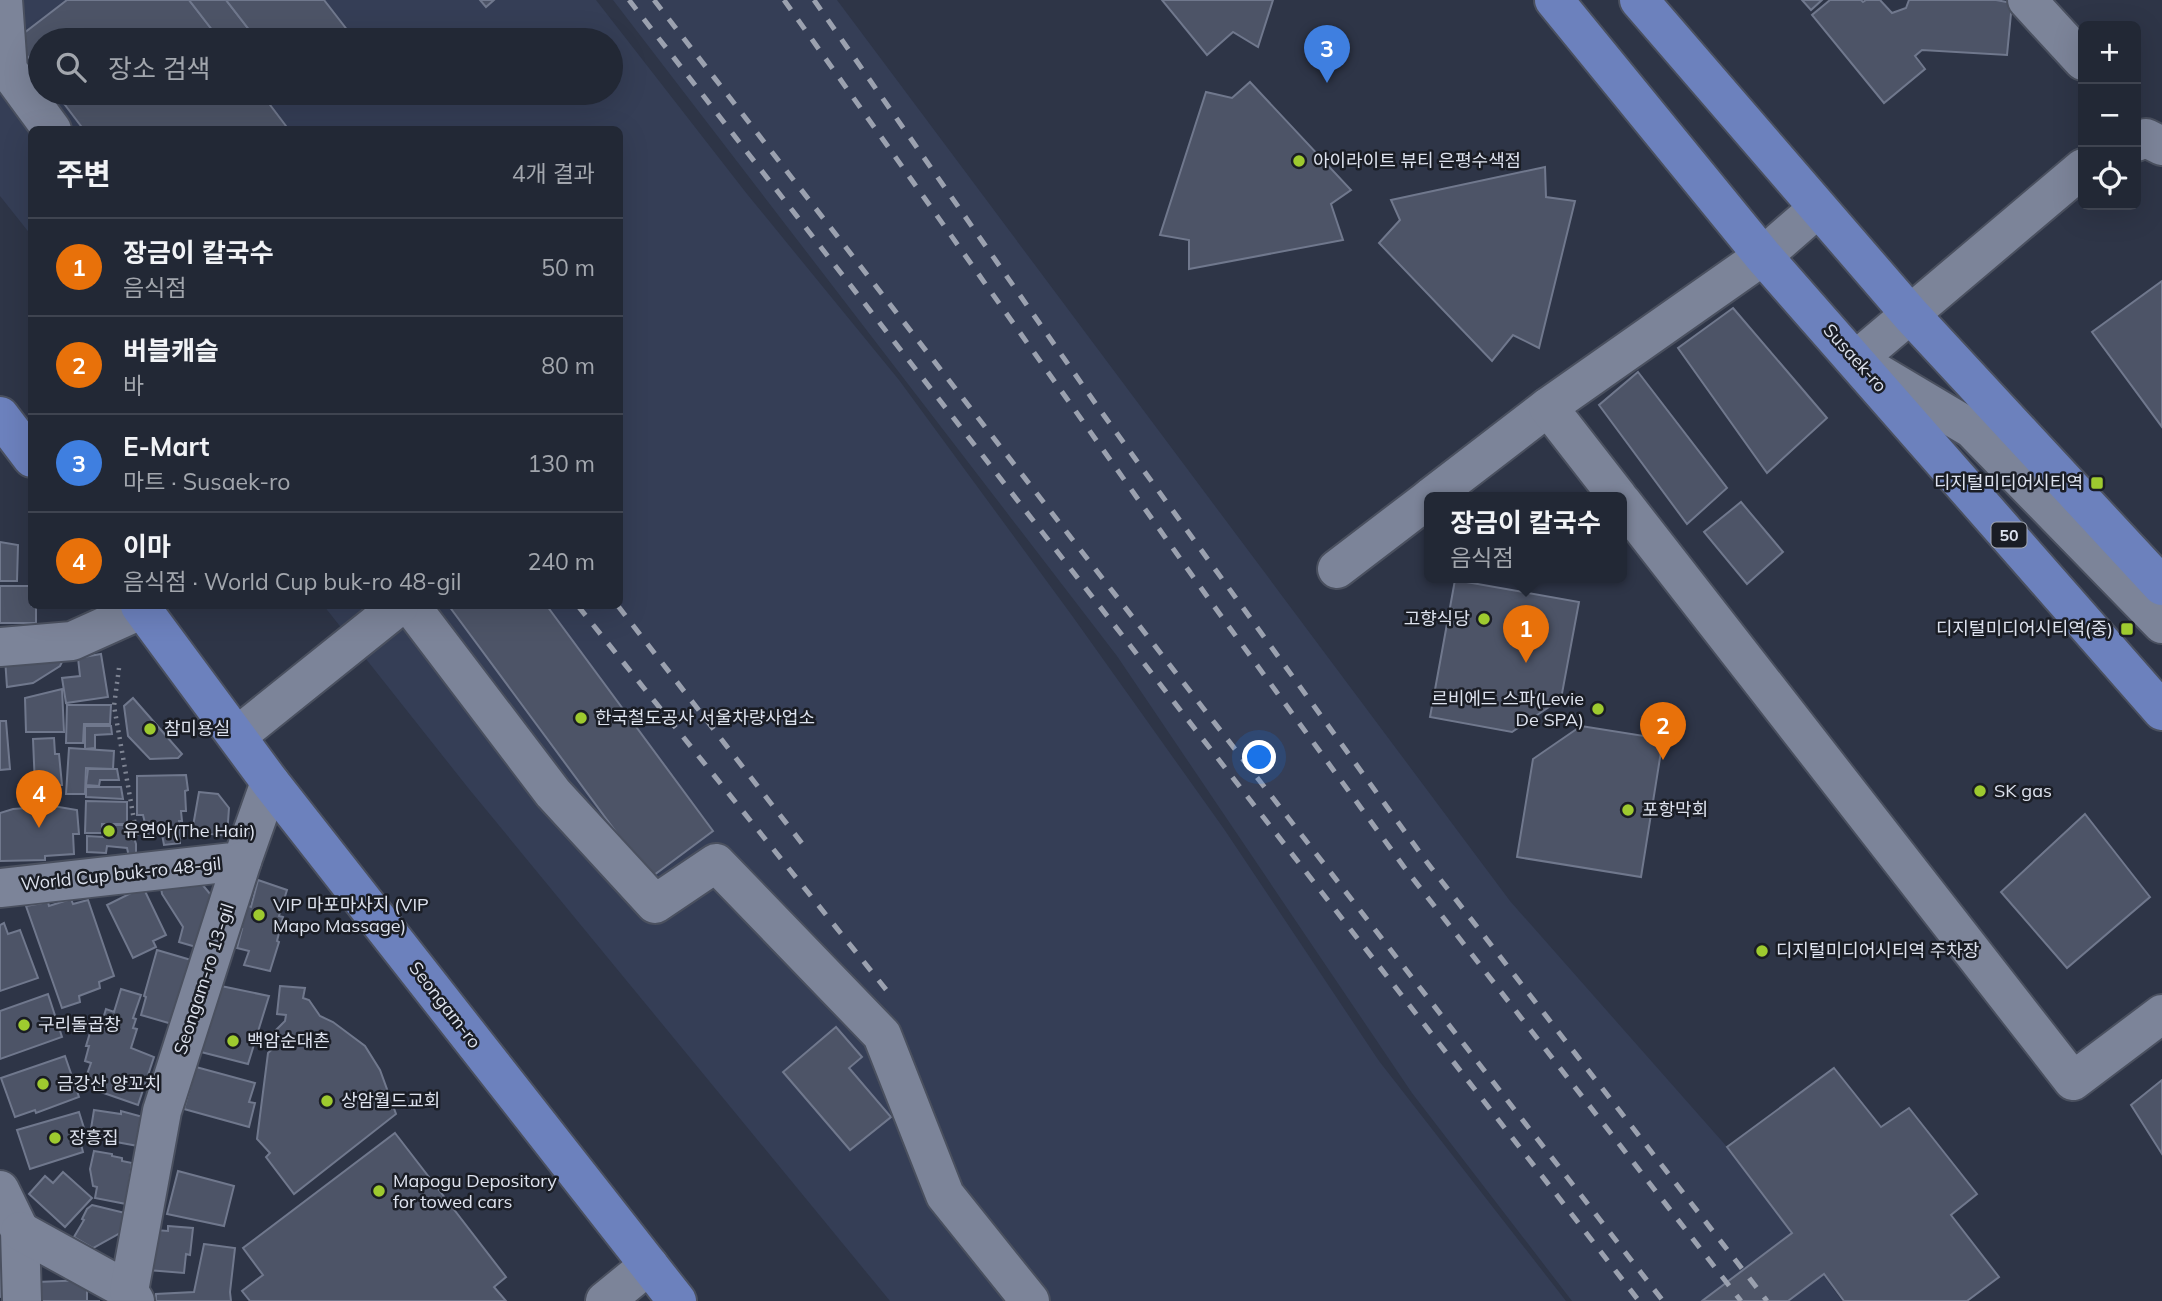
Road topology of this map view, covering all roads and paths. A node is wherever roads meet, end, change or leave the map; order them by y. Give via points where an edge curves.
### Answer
1 (3, 0) edge
2 (1554, 0) edge
3 (1639, 0) edge
4 (2027, 0) edge
5 (2078, 56) edge
6 (28, 97) edge
7 (34, 105) edge
8 (49, 126) edge
9 (2078, 173) edge
10 (1817, 209) junction
11 (1763, 256) junction
12 (1910, 314) junction
13 (1856, 360) junction
14 (1548, 407) junction
15 (0, 416) edge
16 (28, 453) edge
17 (1438, 492) edge
18 (1614, 492) edge
19 (1424, 502) edge
20 (1627, 508) edge
21 (1337, 569) dead end
22 (2162, 586) edge
23 (138, 609) edge
24 (143, 609) edge
25 (395, 609) edge
26 (413, 609) edge
27 (2162, 624) edge
28 (0, 647) edge
29 (119, 668) dead end
30 (2162, 711) edge
31 (237, 736) junction
32 (270, 782) junction
33 (242, 861) junction
34 (146, 872) junction
35 (0, 888) edge
36 (2162, 1014) edge
37 (0, 1190) edge
38 (20, 1231) junction
39 (649, 1265) junction
40 (132, 1296) edge
41 (22, 1301) edge
42 (605, 1301) edge
43 (677, 1301) edge
44 (1030, 1301) edge

1 - 6 street via 8,70
2 - 11 main road, Susaek-ro / 50
3 - 10 main road
4 - 5 street
7 - 8 street
9 - 12 street
10 - 11 street
10 - 12 main road
11 - 13 main road, Susaek-ro / 50
11 - 14 street
12 - 13 street
12 - 22 main road
13 - 27 street via 1972,429
13 - 30 main road, Susaek-ro / 50
14 - 17 street
14 - 18 street
15 - 16 main road
19 - 21 street
20 - 36 street via 2073,1081
23 - 28 street, Seongam-ro via 72,641
24 - 31 main road, Seongam-ro
25 - 31 street
26 - 44 street via 553,793 655,904 716,863 882,1035 944,1195
29 - 34 path via 114,706
31 - 32 main road, Seongam-ro
32 - 33 street, World Cup buk-ro 48-gil
32 - 39 main road, Seongam-ro
33 - 34 street, World Cup buk-ro 48-gil
33 - 40 street, Seongam-ro 13-gil via 162,1111
34 - 35 street, World Cup buk-ro 48-gil
37 - 38 street
38 - 40 street
38 - 41 street
39 - 42 street
39 - 43 main road, Seongam-ro

